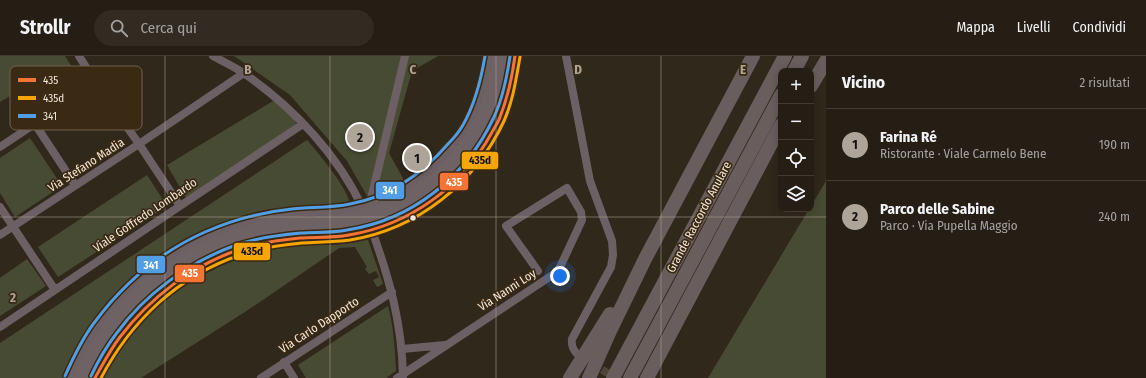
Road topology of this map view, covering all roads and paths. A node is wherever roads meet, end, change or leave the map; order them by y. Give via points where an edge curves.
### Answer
1 (79, 56) edge
2 (213, 56) edge
3 (405, 56) edge
4 (490, 56) edge
5 (498, 56) edge
6 (507, 56) edge
7 (514, 56) edge
8 (566, 56) edge
9 (753, 56) edge
10 (760, 56) edge
11 (785, 56) edge
12 (802, 56) edge
13 (818, 56) edge
14 (826, 61) edge
15 (85, 66) edge
16 (796, 68) edge
17 (812, 68) edge
18 (244, 74) junction
19 (814, 81) edge
20 (778, 101) edge
21 (718, 122) junction
22 (304, 124) junction
23 (26, 130) edge
24 (39, 130) edge
25 (129, 130) edge
26 (778, 132) edge
27 (779, 140) edge
28 (139, 144) junction
29 (0, 147) edge
30 (448, 172) junction
31 (75, 185) junction
32 (371, 199) dead end
33 (180, 206) junction
34 (0, 207) edge
35 (277, 216) junction
36 (367, 219) junction
37 (13, 227) junction
38 (272, 234) junction
39 (0, 235) edge
40 (720, 238) junction
41 (645, 259) junction
42 (538, 272) dead end
43 (55, 290) junction
44 (392, 292) junction
45 (0, 327) edge
46 (103, 333) junction
47 (446, 345) junction
48 (113, 346) junction
49 (402, 349) junction
50 (578, 354) dead end
51 (284, 362) junction
52 (401, 377) edge
53 (69, 378) edge
54 (78, 378) edge
55 (87, 378) edge
56 (95, 378) edge
57 (261, 378) edge
58 (294, 378) edge
59 (570, 378) edge
60 (589, 378) edge
61 (613, 378) edge
62 (630, 378) edge
63 (646, 378) edge

1 - 15 street
2 - 18 street
3 - 32 street
4 - 30 street via 481,95
5 - 30 street via 493,86 483,115
6 - 30 street via 501,89 490,120 474,147
7 - 30 street via 509,89 498,120 481,151
8 - 50 street via 590,181 613,249 611,267 572,340 573,348
9 - 21 highway
10 - 21 highway
11 - 61 highway, Grande Raccordo Anulare
12 - 16 highway
13 - 17 highway
14 - 19 highway
18 - 22 street via 276,98
18 - 28 street, Via Stefano Madia
20 - 62 highway, Grande Raccordo Anulare
21 - 41 highway
22 - 33 street, Viale Goffredo Lombardo
22 - 36 street via 351,186
23 - 29 street
24 - 31 street
25 - 28 street
26 - 40 highway
27 - 40 highway
28 - 31 street, Via Stefano Madia
28 - 33 street
30 - 36 street via 424,176 387,198
30 - 36 street via 432,191 415,202 393,214
31 - 37 street, Via Stefano Madia
33 - 43 street, Viale Goffredo Lombardo
34 - 37 street
35 - 36 street via 344,210
35 - 38 street
35 - 46 street via 227,228 176,253 136,282 108,312
36 - 38 street via 353,226
36 - 44 street
37 - 39 street, Via Stefano Madia
37 - 43 street
38 - 46 street via 225,247 174,273 146,295 124,319
38 - 48 street via 190,273 158,296 131,323
40 - 63 highway
41 - 59 highway
41 - 60 highway
42 - 47 street, Via Nanni Loy via 506,226 567,188 582,220 559,270
43 - 45 street, Viale Goffredo Lombardo
44 - 49 street
44 - 51 street, Via Carlo Dapporto
46 - 48 street
46 - 53 street via 79,357
46 - 54 street
46 - 55 street via 98,356
47 - 49 street, Via Nanni Loy
47 - 52 street, Via Nanni Loy
48 - 56 street
49 - 52 street
51 - 57 street, Via Carlo Dapporto
51 - 58 street

